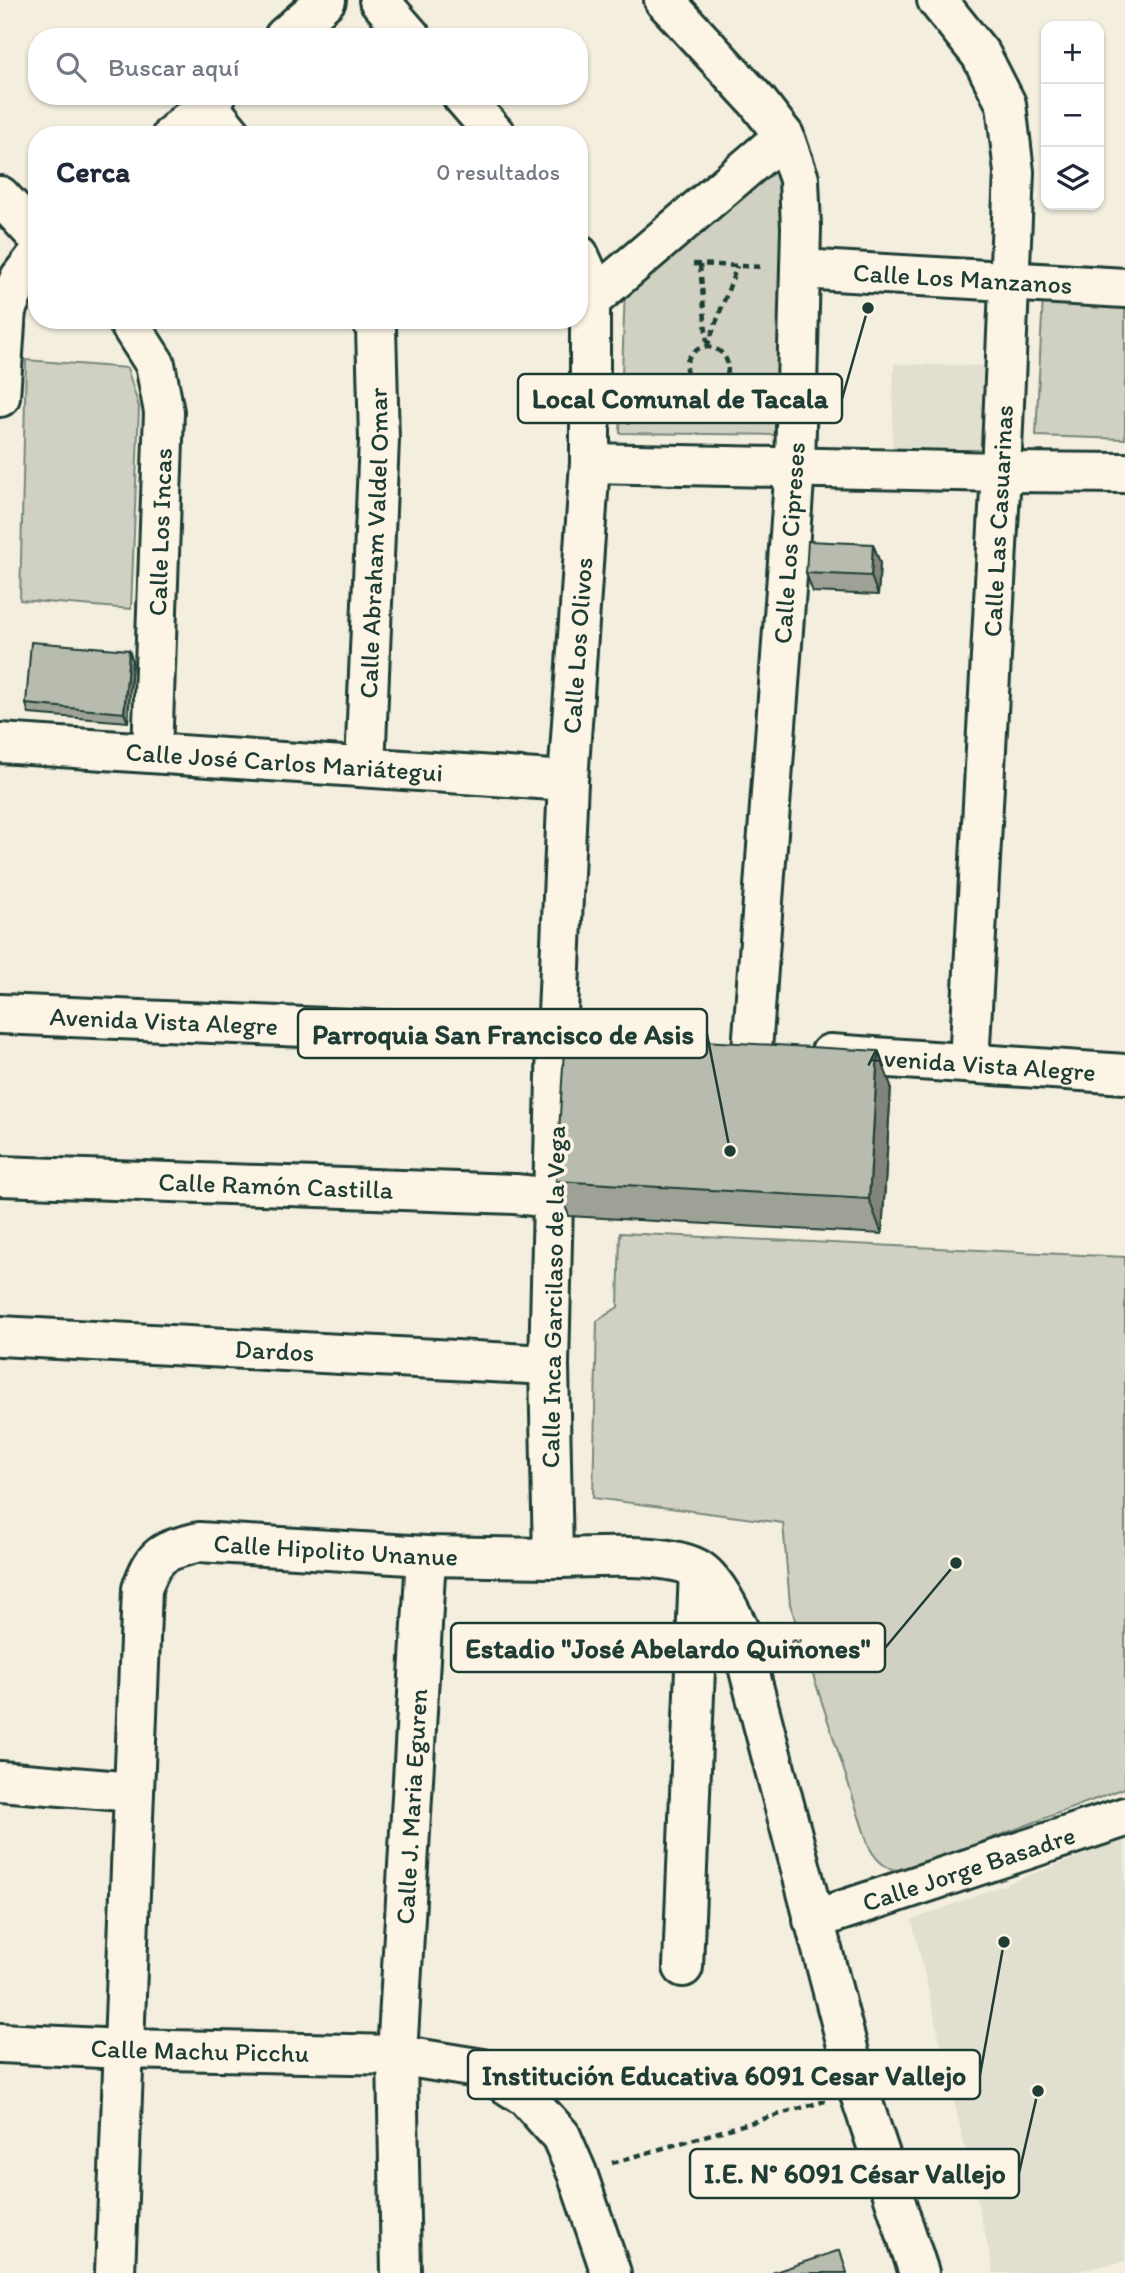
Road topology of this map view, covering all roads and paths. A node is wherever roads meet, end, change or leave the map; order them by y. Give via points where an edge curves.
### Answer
1 (326, 0) edge
2 (379, 0) edge
3 (664, 0) edge
4 (937, 0) edge
5 (294, 28) edge
6 (403, 28) edge
7 (205, 105) edge
8 (214, 105) edge
9 (470, 105) edge
10 (182, 126) edge
11 (227, 126) edge
12 (488, 126) edge
13 (784, 135) junction
14 (0, 196) edge
15 (28, 226) edge
16 (636, 262) junction
17 (700, 265) junction
18 (737, 266) junction
19 (28, 268) edge
20 (800, 269) junction
21 (588, 276) edge
22 (1009, 282) junction
23 (1125, 288) edge
24 (590, 301) junction
25 (3, 310) edge
26 (133, 329) edge
27 (376, 329) edge
28 (707, 347) junction
29 (691, 382) junction
30 (0, 397) edge
31 (590, 463) junction
32 (795, 467) junction
33 (1001, 472) junction
34 (1125, 473) edge
35 (0, 743) edge
36 (152, 753) junction
37 (365, 767) junction
38 (568, 781) junction
39 (0, 1014) edge
40 (557, 1037) junction
41 (613, 1041) edge
42 (738, 1049) joint
43 (969, 1063) junction
44 (1125, 1074) edge
45 (0, 1176) edge
46 (553, 1198) junction
47 (0, 1336) edge
48 (549, 1365) junction
49 (426, 1556) junction
50 (553, 1558) junction
51 (699, 1570) junction
52 (0, 1781) edge
53 (134, 1792) junction
54 (1125, 1817) edge
55 (813, 1920) junction
56 (683, 1967) dead end
57 (0, 2043) edge
58 (122, 2049) junction
59 (397, 2055) junction
60 (859, 2091) junction
61 (577, 2173) junction
62 (115, 2273) edge
63 (401, 2273) edge
64 (611, 2273) edge
65 (919, 2273) edge

1 - 5 street
2 - 6 street
3 - 13 street, Calle Los Cipreses
4 - 22 street, Calle Las Casuarinas via 981,55 1006,104 1014,172
7 - 10 street
8 - 11 street
9 - 12 street
13 - 16 street
13 - 20 street, Calle Los Cipreses via 799,179
14 - 15 street
16 - 17 path
16 - 24 street
17 - 18 path
17 - 28 path
18 - 20 path
18 - 28 path
19 - 25 street
20 - 22 street, Calle Los Manzanos
20 - 32 street, Calle Los Cipreses
21 - 24 street, Calle Los Olivos
22 - 23 street, Calle Los Manzanos
22 - 33 street, Calle Las Casuarinas
24 - 31 street, Calle Los Olivos
25 - 30 street
26 - 36 street, Calle Los Incas via 155,364 164,412
27 - 37 street, Calle Abraham Valdel Omar via 379,440
28 - 29 path via 690,356 686,369
28 - 29 path via 725,357 726,377 709,389
29 - 31 path via 627,422
31 - 32 street
31 - 38 street, Calle Los Olivos
32 - 33 street
32 - 42 street, Calle Los Cipreses
33 - 34 street
33 - 43 street, Calle Las Casuarinas
35 - 36 street, Calle José Carlos Mariátegui
36 - 37 street, Calle José Carlos Mariátegui
37 - 38 street, Calle José Carlos Mariátegui
38 - 40 street, Calle Los Olivos
39 - 40 street, Avenida Vista Alegre
40 - 41 street, Avenida Vista Alegre
40 - 46 street, Calle Inca Garcilaso de la Vega
42 - 43 street, Avenida Vista Alegre
43 - 44 street, Avenida Vista Alegre
45 - 46 street, Calle Ramón Castilla
46 - 48 street, Calle Inca Garcilaso de la Vega
47 - 48 street, Dardos
48 - 50 street, Calle Inca Garcilaso de la Vega
49 - 50 street, Calle Hipolito Unanue
49 - 53 street, Calle Hipolito Unanue via 199,1542 169,1549 150,1564 142,1589
49 - 59 street, Calle J. Maria Eguren
50 - 51 street, Calle Hipolito Unanue via 661,1558
51 - 55 street via 724,1599 738,1628
51 - 56 street
52 - 53 street
53 - 58 street
54 - 55 street, Calle Jorge Basadre
55 - 60 street
57 - 58 street, Calle Machu Picchu
58 - 59 street, Calle Machu Picchu
58 - 62 street
59 - 61 street, Calle Machu Picchu via 483,2069 526,2097 561,2136
59 - 63 street, Calle J. Maria Eguren
60 - 61 path
60 - 65 street
61 - 64 street, Calle Machu Picchu

